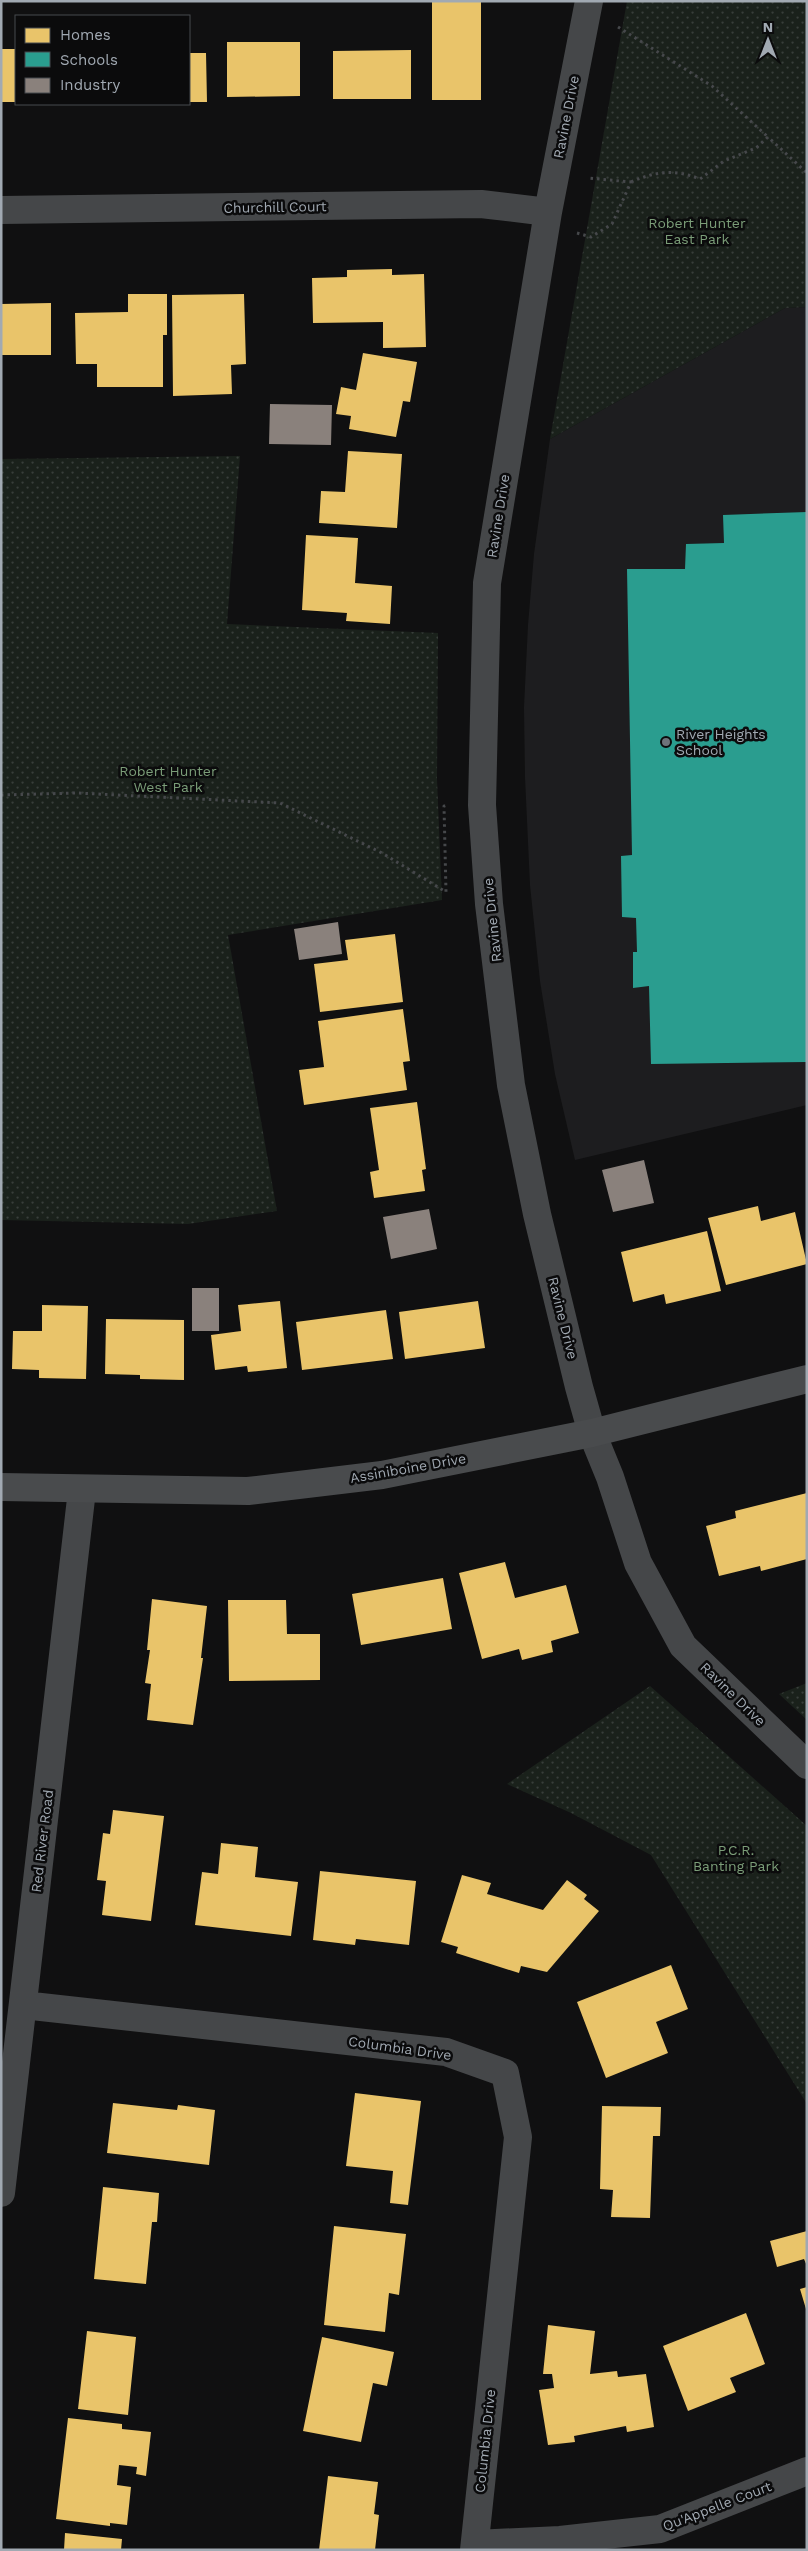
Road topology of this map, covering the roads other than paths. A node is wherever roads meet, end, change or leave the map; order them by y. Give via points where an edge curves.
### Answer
1 (588, 1) edge
2 (1, 210) edge
3 (548, 212) junction
4 (807, 1379) edge
5 (592, 1433) junction
6 (1, 1487) edge
7 (82, 1490) junction
8 (807, 1765) edge
9 (23, 2005) junction
10 (1, 2193) edge
11 (807, 2471) edge
12 (474, 2547) edge

1 - 3 street, Ravine Drive
2 - 3 street, Churchill Court via 481,204
3 - 5 street, Ravine Drive via 487,583 482,805 489,904 511,1085 537,1214
4 - 5 street, Assiniboine Drive
5 - 7 street, Assiniboine Drive via 382,1475 248,1491
5 - 8 street, Ravine Drive via 638,1563 683,1646
6 - 7 street, Assiniboine Drive
7 - 9 street, Red River Road
9 - 10 street, Red River Road
9 - 12 street, Columbia Drive via 446,2052 505,2073 518,2137
11 - 12 street, Qu'Appelle Court via 660,2529

